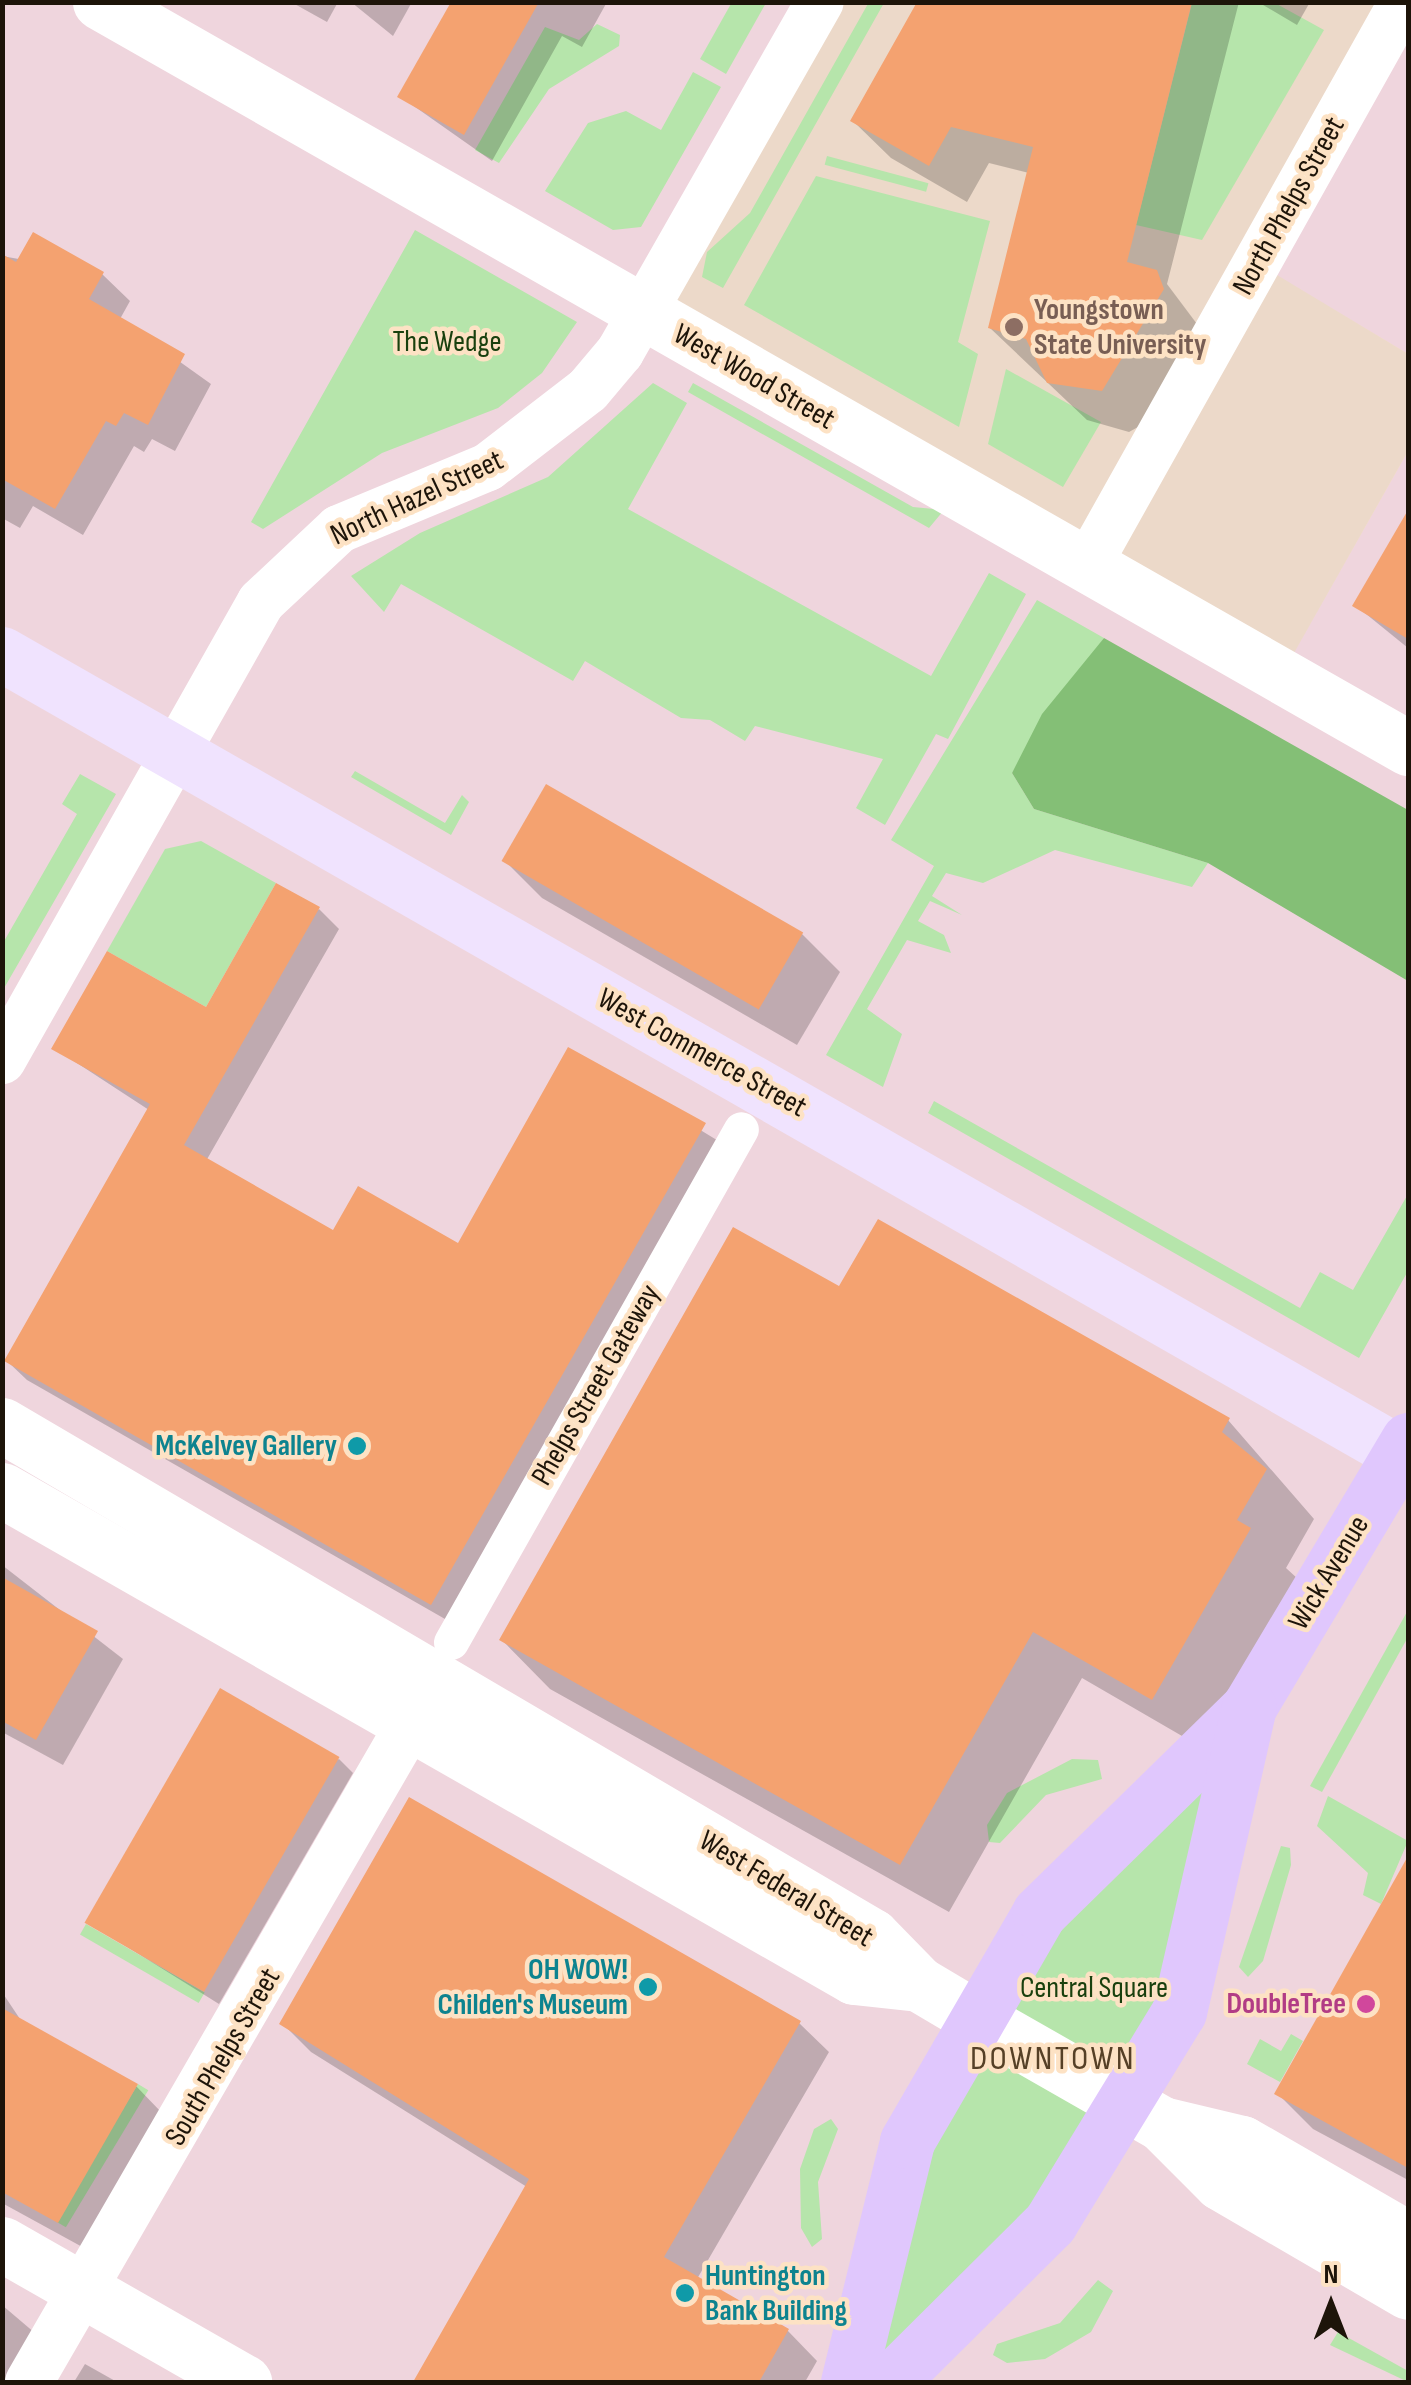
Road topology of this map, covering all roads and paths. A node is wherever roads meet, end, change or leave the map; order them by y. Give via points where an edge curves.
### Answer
1 (100, 2) edge
2 (820, 2) edge
3 (1403, 2) edge
4 (642, 314) junction
5 (1087, 566) junction
6 (2, 654) edge
7 (1408, 748) edge
8 (176, 754) junction
9 (2, 1060) edge
10 (741, 1129) dead end
11 (2, 1425) edge
12 (1406, 1450) edge
13 (2, 1490) edge
14 (431, 1684) junction
15 (1248, 1707) junction
16 (978, 2019) junction
17 (1143, 2113) junction
18 (1408, 2238) edge
19 (2, 2244) edge
20 (82, 2290) junction
21 (1408, 2292) edge
22 (29, 2382) edge
23 (244, 2382) edge
24 (848, 2382) edge
25 (890, 2382) edge

1 - 4 street, West Wood Street
2 - 4 street, North Hazel Street
3 - 5 street, North Phelps Street
4 - 5 street, West Wood Street
4 - 8 street, North Hazel Street via 588,390 530,444 353,522 303,556 248,621
5 - 7 street, West Wood Street
6 - 8 main road, West Commerce Street
8 - 9 street, North Hazel Street
8 - 12 main road, West Commerce Street
10 - 14 street, Phelps Street Gateway
11 - 14 street, West Federal Street
12 - 15 main road, Wick Avenue
13 - 14 street, West Federal Street
14 - 16 street, West Federal Street via 872,1936 919,1984
14 - 20 street, South Phelps Street
15 - 16 main road via 1039,1913
15 - 17 main road via 1180,2012
16 - 17 street, West Federal Street
16 - 24 main road via 907,2141
17 - 18 street via 1242,2143
17 - 21 street via 1221,2183
17 - 25 main road via 1050,2223
19 - 20 street
20 - 22 street, South Phelps Street
20 - 23 street

